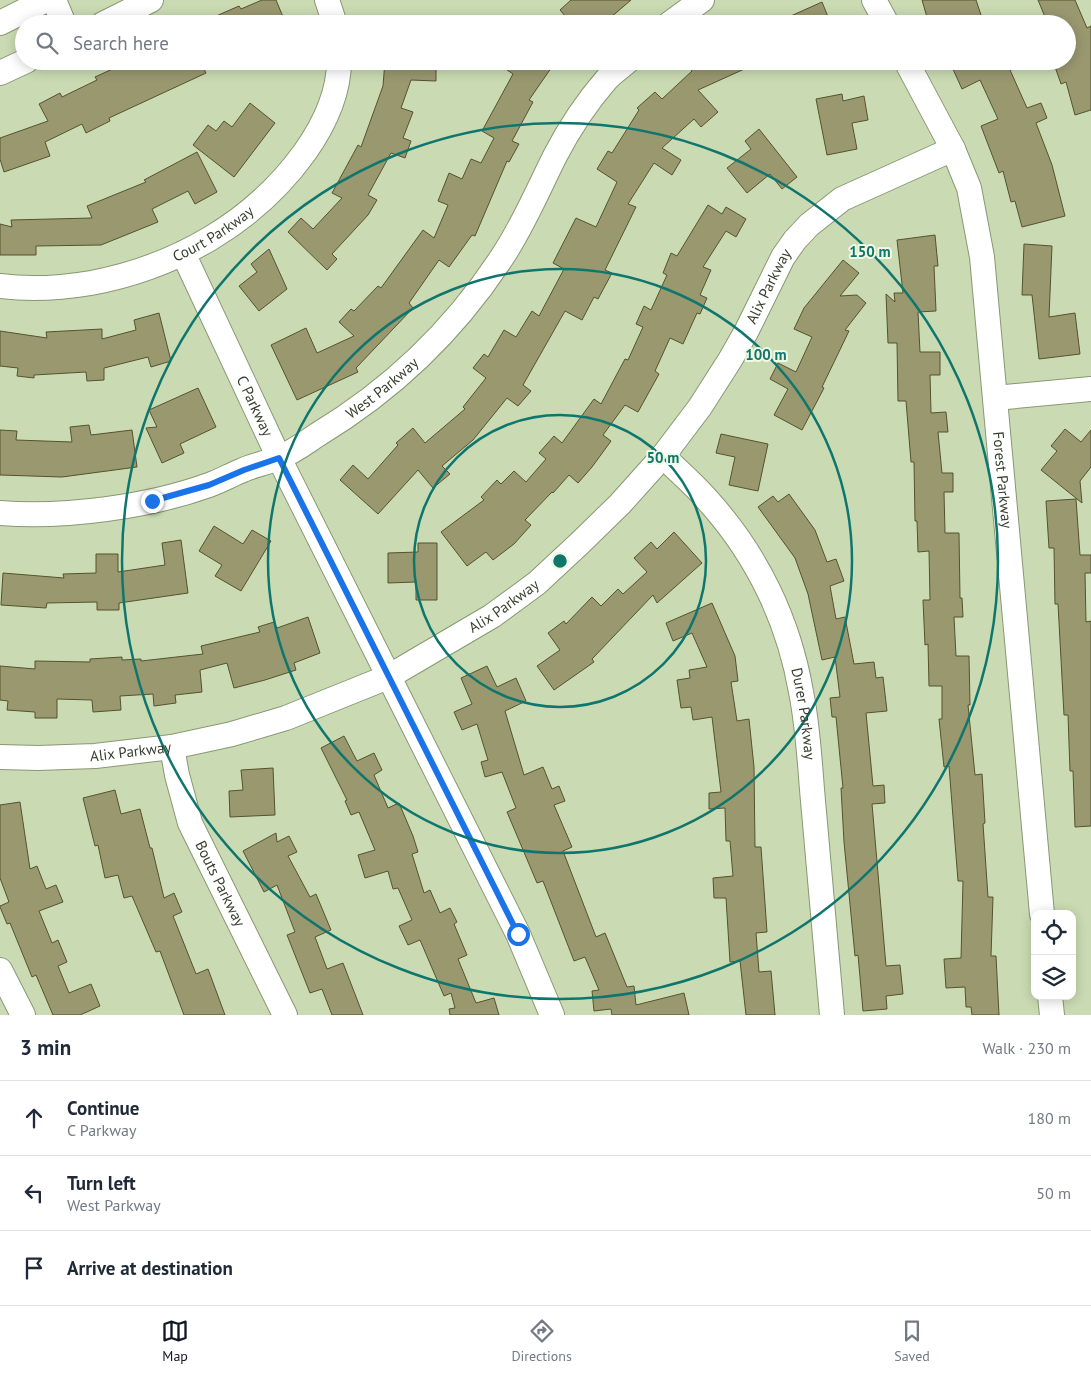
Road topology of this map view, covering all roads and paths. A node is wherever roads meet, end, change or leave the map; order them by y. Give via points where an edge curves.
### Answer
1 (46, 0) edge
2 (54, 0) edge
3 (150, 0) edge
4 (327, 0) edge
5 (702, 0) edge
6 (874, 0) edge
7 (16, 15) edge
8 (60, 15) edge
9 (121, 15) edge
10 (332, 15) edge
11 (681, 15) edge
12 (882, 15) edge
13 (15, 16) edge
14 (0, 23) edge
15 (15, 66) edge
16 (338, 70) edge
17 (617, 70) edge
18 (911, 70) edge
19 (0, 74) edge
20 (952, 149) junction
21 (183, 253) junction
22 (0, 286) edge
23 (1091, 389) edge
24 (995, 398) junction
25 (663, 456) junction
26 (279, 458) junction
27 (0, 513) edge
28 (388, 677) junction
29 (172, 746) junction
30 (0, 757) edge
31 (1042, 910) edge
32 (0, 970) edge
33 (1050, 1000) edge
34 (23, 1015) edge
35 (285, 1015) edge
36 (552, 1015) edge
37 (832, 1015) edge
38 (1052, 1015) edge

1 - 7 street
2 - 8 street
3 - 9 street
4 - 10 street
5 - 11 street
6 - 12 street
13 - 14 street
15 - 19 street
16 - 21 street, Court Parkway via 328,115 295,165 246,214
17 - 26 street, West Parkway via 582,111 555,156 508,249 455,321 391,384 358,409
18 - 20 street, Forest Parkway
20 - 24 street, Forest Parkway via 969,188 974,209 982,257
20 - 25 street, Alix Parkway via 842,199 809,225 783,257 730,360
21 - 22 street, Court Parkway via 121,277 75,286
21 - 26 street, C Parkway
23 - 24 street
24 - 31 street, Forest Parkway
25 - 28 street, Alix Parkway via 620,504 537,583 492,616
25 - 37 street, Durer Parkway via 694,484 729,525 758,569 790,642 805,720
26 - 27 street, West Parkway via 209,485 152,501 92,511
26 - 28 street, C Parkway
28 - 29 street, Alix Parkway via 286,718 232,734
28 - 36 street, C Parkway via 518,934
29 - 30 street, Alix Parkway via 95,756
29 - 35 street, Bouts Parkway via 190,823
32 - 34 street
33 - 38 street

